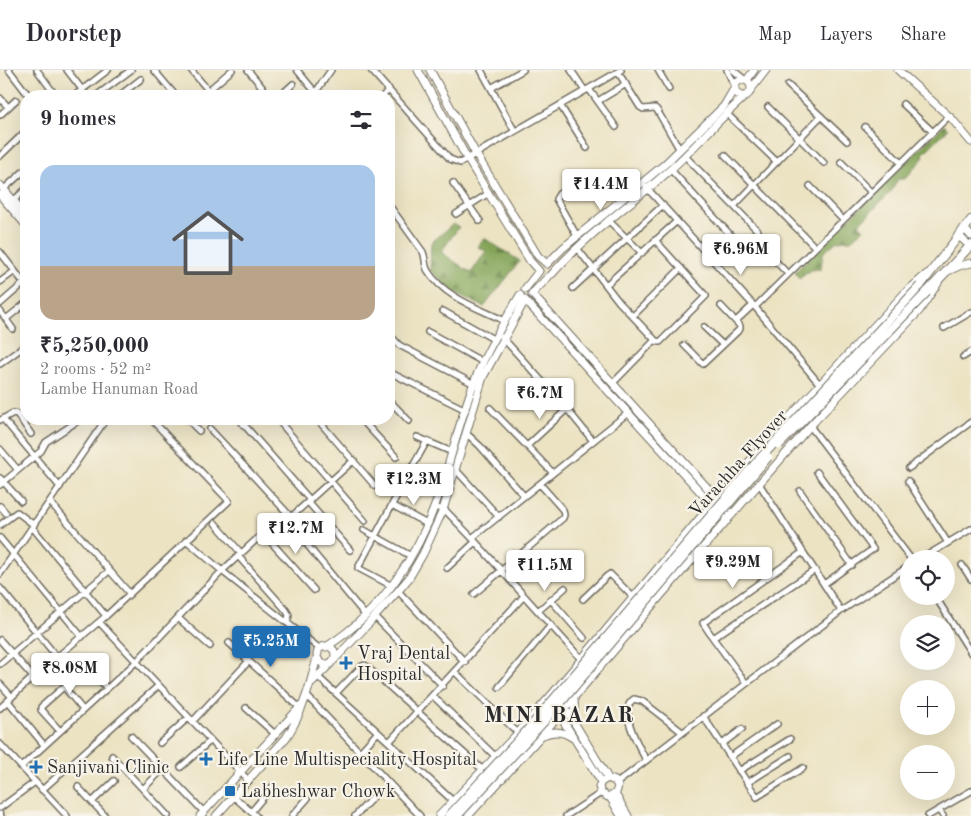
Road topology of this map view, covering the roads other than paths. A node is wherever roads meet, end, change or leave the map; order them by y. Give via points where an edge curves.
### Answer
1 (8, 70) edge
2 (38, 70) edge
3 (68, 70) edge
4 (108, 70) edge
5 (131, 70) edge
6 (154, 70) edge
7 (191, 70) edge
8 (232, 70) edge
9 (248, 70) edge
10 (297, 70) edge
11 (331, 70) edge
12 (372, 70) edge
13 (418, 70) edge
14 (430, 70) edge
15 (481, 70) edge
16 (523, 70) edge
17 (571, 70) edge
18 (658, 70) edge
19 (727, 70) edge
20 (733, 70) edge
21 (754, 70) edge
22 (766, 70) edge
23 (898, 70) edge
24 (615, 72) edge
25 (141, 79) dead end
26 (745, 79) junction
27 (293, 84) dead end
28 (626, 84) junction
29 (788, 85) dead end
30 (262, 87) dead end
31 (735, 87) junction
32 (492, 88) junction
33 (670, 89) dead end
34 (24, 90) edge
35 (52, 90) edge
36 (82, 90) joint
37 (104, 90) edge
38 (127, 90) edge
39 (171, 90) edge
40 (208, 90) joint
41 (289, 90) edge
42 (314, 90) edge
43 (318, 90) edge
44 (390, 90) edge
45 (587, 90) junction
46 (749, 92) junction
47 (395, 96) edge
48 (0, 98) edge
49 (16, 100) dead end
50 (598, 101) junction
51 (902, 104) dead end
52 (560, 105) junction
53 (8, 107) junction
54 (768, 107) dead end
55 (726, 113) junction
56 (0, 114) edge
57 (821, 116) junction
58 (949, 116) junction
59 (616, 128) dead end
60 (865, 128) dead end
61 (514, 130) junction
62 (933, 132) junction
63 (20, 137) edge
64 (800, 138) junction
65 (847, 141) dead end
66 (971, 142) edge
67 (587, 148) dead end
68 (682, 153) junction
69 (476, 154) junction
70 (725, 155) dead end
71 (0, 156) edge
72 (468, 160) junction
73 (777, 162) junction
74 (841, 162) dead end
75 (824, 163) dead end
76 (901, 163) junction
77 (668, 167) junction
78 (20, 174) edge
79 (453, 183) dead end
80 (577, 183) dead end
81 (755, 185) junction
82 (645, 186) junction
83 (810, 186) dead end
84 (1, 190) edge
85 (871, 192) junction
86 (488, 193) junction
87 (20, 194) edge
88 (14, 200) junction
89 (663, 205) junction
90 (469, 206) junction
91 (734, 206) junction
92 (20, 207) edge
93 (395, 213) edge
94 (456, 214) dead end
95 (20, 216) edge
96 (608, 220) junction
97 (677, 220) junction
98 (843, 220) junction
99 (971, 220) edge
100 (480, 221) dead end
101 (964, 228) junction
102 (758, 232) dead end
103 (958, 235) junction
104 (577, 236) junction
105 (971, 236) edge
106 (627, 238) junction
107 (655, 240) junction
108 (735, 240) dead end
109 (758, 243) dead end
110 (971, 246) edge
111 (815, 247) junction
112 (577, 248) junction
113 (0, 252) edge
114 (642, 252) junction
115 (2, 260) edge
116 (971, 263) edge
117 (546, 264) junction
118 (681, 268) junction
119 (936, 268) junction
120 (593, 269) junction
121 (15, 271) junction
122 (539, 271) junction
123 (788, 274) junction
124 (943, 275) junction
125 (20, 276) edge
126 (550, 276) junction
127 (0, 282) edge
128 (606, 285) junction
129 (20, 287) edge
130 (573, 288) dead end
131 (532, 294) junction
132 (523, 295) junction
133 (0, 304) edge
134 (721, 306) dead end
135 (754, 306) junction
136 (20, 308) edge
137 (0, 311) edge
138 (443, 311) dead end
139 (971, 312) edge
140 (633, 316) junction
141 (6, 319) junction
142 (505, 321) junction
143 (736, 321) junction
144 (704, 327) dead end
145 (944, 328) dead end
146 (13, 329) dead end
147 (428, 332) dead end
148 (499, 337) junction
149 (655, 340) junction
150 (395, 341) edge
151 (684, 345) dead end
152 (723, 345) junction
153 (20, 349) edge
154 (971, 352) edge
155 (963, 357) dead end
156 (483, 362) junction
157 (0, 364) edge
158 (395, 377) edge
159 (613, 382) junction
160 (474, 384) junction
161 (821, 385) junction
162 (836, 400) junction
163 (395, 407) edge
164 (490, 408) dead end
165 (567, 409) junction
166 (466, 410) junction
167 (628, 413) junction
168 (20, 419) edge
169 (1, 420) edge
170 (408, 421) dead end
171 (971, 422) edge
172 (24, 425) edge
173 (72, 425) edge
174 (102, 425) edge
175 (158, 425) edge
176 (193, 425) edge
177 (244, 425) edge
178 (282, 425) edge
179 (322, 425) edge
180 (367, 425) edge
181 (810, 426) junction
182 (210, 429) dead end
183 (199, 431) dead end
184 (31, 434) dead end
185 (467, 434) junction
186 (417, 437) dead end
187 (427, 441) junction
188 (593, 441) junction
189 (527, 446) junction
190 (0, 449) edge
191 (452, 452) junction
192 (396, 456) dead end
193 (34, 457) junction
194 (354, 460) junction
195 (401, 468) dead end
196 (909, 468) dead end
197 (18, 470) junction
198 (456, 470) junction
199 (817, 472) dead end
200 (409, 473) junction
201 (553, 473) junction
202 (1, 481) edge
203 (908, 481) dead end
204 (330, 482) junction
205 (540, 484) junction
206 (760, 484) junction
207 (375, 486) dead end
208 (402, 486) dead end
209 (60, 487) junction
210 (440, 490) junction
211 (800, 491) dead end
212 (524, 496) junction
213 (717, 498) junction
214 (22, 501) dead end
215 (309, 501) junction
216 (50, 502) junction
217 (392, 505) junction
218 (711, 505) junction
219 (0, 506) edge
220 (435, 507) junction
221 (443, 510) junction
222 (6, 514) dead end
223 (291, 517) junction
224 (499, 517) junction
225 (729, 518) junction
226 (365, 521) dead end
227 (215, 523) dead end
228 (427, 524) junction
229 (0, 525) edge
230 (33, 526) junction
231 (270, 526) dead end
232 (971, 529) edge
233 (364, 530) dead end
234 (263, 533) junction
235 (376, 536) junction
236 (0, 538) edge
237 (186, 540) junction
238 (474, 540) junction
239 (948, 543) junction
240 (350, 550) dead end
241 (904, 550) edge
242 (936, 550) edge
243 (803, 552) junction
244 (13, 554) junction
245 (240, 554) junction
246 (411, 556) junction
247 (852, 565) junction
248 (962, 565) dead end
249 (447, 568) dead end
250 (815, 570) junction
251 (110, 571) junction
252 (222, 571) junction
253 (502, 571) junction
254 (900, 572) edge
255 (0, 574) edge
256 (971, 579) edge
257 (824, 584) junction
258 (0, 588) edge
259 (395, 588) junction
260 (564, 588) dead end
261 (314, 590) dead end
262 (85, 591) junction
263 (130, 594) junction
264 (474, 594) dead end
265 (524, 596) junction
266 (634, 598) junction
267 (583, 599) dead end
268 (551, 600) junction
269 (942, 605) edge
270 (538, 611) junction
271 (841, 611) junction
272 (61, 612) junction
273 (365, 615) junction
274 (106, 616) junction
275 (375, 617) junction
276 (178, 618) junction
277 (99, 622) junction
278 (287, 623) junction
279 (551, 625) junction
280 (37, 632) junction
281 (82, 637) junction
282 (584, 638) dead end
283 (713, 638) junction
284 (0, 640) edge
285 (229, 643) dead end
286 (969, 645) edge
287 (210, 646) dead end
288 (321, 650) junction
289 (971, 653) edge
290 (12, 654) junction
291 (57, 656) junction
292 (582, 660) junction
293 (250, 661) junction
294 (136, 662) junction
295 (332, 662) junction
296 (464, 662) junction
297 (0, 664) edge
298 (455, 672) junction
299 (317, 676) junction
300 (33, 677) junction
301 (311, 682) junction
302 (746, 683) junction
303 (0, 684) edge
304 (158, 686) junction
305 (442, 686) junction
306 (64, 687) junction
307 (499, 687) dead end
308 (107, 688) junction
309 (554, 692) junction
310 (336, 694) junction
311 (306, 695) junction
312 (433, 696) junction
313 (574, 698) junction
314 (10, 699) junction
315 (549, 699) junction
316 (301, 706) junction
317 (0, 708) edge
318 (246, 708) dead end
319 (565, 708) junction
320 (83, 710) junction
321 (418, 712) junction
322 (560, 715) junction
323 (703, 716) junction
324 (190, 720) junction
325 (777, 724) dead end
326 (575, 725) junction
327 (742, 729) dead end
328 (60, 732) junction
329 (378, 732) junction
330 (682, 732) junction
331 (518, 733) junction
332 (275, 734) junction
333 (131, 736) dead end
334 (541, 736) junction
335 (790, 739) dead end
336 (210, 740) junction
337 (575, 740) junction
338 (389, 742) junction
339 (160, 743) dead end
340 (0, 744) edge
341 (722, 744) junction
342 (44, 746) junction
343 (360, 752) junction
344 (112, 756) dead end
345 (495, 756) junction
346 (790, 756) dead end
347 (730, 757) junction
348 (646, 760) junction
349 (21, 767) junction
350 (181, 767) dead end
351 (803, 768) dead end
352 (163, 769) junction
353 (483, 770) junction
354 (740, 771) junction
355 (240, 773) junction
356 (248, 780) junction
357 (605, 780) junction
358 (35, 782) junction
359 (114, 782) dead end
360 (617, 783) junction
361 (747, 783) junction
362 (273, 786) dead end
363 (78, 787) dead end
364 (42, 790) junction
365 (143, 790) junction
366 (971, 791) edge
367 (601, 793) junction
368 (376, 794) dead end
369 (612, 796) junction
370 (234, 797) junction
371 (307, 798) dead end
372 (453, 801) junction
373 (92, 802) junction
374 (0, 808) edge
375 (938, 810) junction
376 (251, 812) junction
377 (202, 814) edge
378 (66, 816) edge
379 (105, 816) edge
380 (168, 816) edge
381 (216, 816) edge
382 (256, 816) edge
383 (292, 816) edge
384 (355, 816) edge
385 (420, 816) edge
386 (439, 816) edge
387 (448, 816) edge
388 (457, 816) edge
389 (468, 816) edge
390 (566, 816) edge
391 (621, 816) edge
392 (628, 816) edge
393 (928, 816) edge
394 (943, 816) edge

1 - 34 street
2 - 35 street
3 - 36 street
4 - 36 street
5 - 37 street
6 - 39 street
7 - 40 street
8 - 40 street
9 - 30 street
10 - 42 street
11 - 43 street
12 - 44 street
13 - 72 street
14 - 69 street
15 - 32 street
16 - 32 street
17 - 45 street
18 - 33 street
19 - 31 street
20 - 26 street
21 - 26 street
22 - 46 street
23 - 58 street
24 - 28 street
24 - 45 street
25 - 38 street
26 - 31 street via 737,82
26 - 46 street via 750,83
27 - 41 street
28 - 50 street
28 - 68 street via 640,107 657,110
29 - 57 street
31 - 46 street via 739,95
31 - 68 street via 724,106
32 - 61 street
45 - 50 street
45 - 52 street
46 - 55 street
47 - 72 street via 450,159 460,163
48 - 53 street
49 - 53 street
50 - 59 street
51 - 62 street
52 - 61 street
52 - 67 street
53 - 56 street
54 - 64 street
55 - 68 street
55 - 73 street
57 - 64 street
57 - 65 street
58 - 62 street
58 - 66 street
60 - 76 street
61 - 69 street
62 - 76 street
63 - 71 street
64 - 73 street
64 - 75 street
68 - 77 street
68 - 91 street
69 - 72 street
69 - 117 street
70 - 81 street
72 - 86 street
73 - 81 street
74 - 85 street
76 - 85 street
77 - 82 street
77 - 108 street
78 - 84 street
79 - 90 street
80 - 104 street via 556,199
81 - 91 street
81 - 111 street
82 - 89 street
82 - 96 street
82 - 104 street
83 - 98 street
84 - 88 street
84 - 95 street
85 - 98 street
86 - 90 street
86 - 122 street
87 - 88 street
88 - 92 street
89 - 97 street
89 - 106 street
90 - 94 street
90 - 100 street
91 - 102 street
93 - 142 street via 423,252 431,276 453,296
96 - 106 street
96 - 112 street
97 - 107 street
97 - 135 street
98 - 111 street
99 - 101 main road, Varachha Flyover
101 - 103 main road, Varachha Flyover
101 - 105 street
103 - 110 street
103 - 119 main road, Varachha Flyover
104 - 117 street
106 - 114 street
106 - 120 street
107 - 114 street
107 - 118 street
109 - 123 street
110 - 124 main road, Varachha Flyover
111 - 123 street
112 - 120 street
112 - 126 street
113 - 115 street
114 - 128 street
115 - 121 street
116 - 124 street
117 - 122 street
117 - 126 street via 552,268
118 - 140 street
118 - 149 street via 705,298 662,342
119 - 161 street via 904,294
119 - 387 main road, Varachha Flyover, bridge via 754,465 523,735
120 - 128 street
120 - 130 street
121 - 125 street
121 - 127 street
122 - 126 street via 542,276
122 - 132 street
123 - 135 street
124 - 162 street via 919,311
124 - 388 main road, Varachha Flyover, bridge via 767,458 558,706
126 - 131 street
128 - 140 street
129 - 133 street
131 - 132 street via 530,299
131 - 159 street
132 - 142 street
132 - 148 street
132 - 167 street
134 - 143 street
135 - 143 street
135 - 161 street
136 - 141 street
137 - 141 street
138 - 148 street
139 - 145 street
140 - 149 street
141 - 146 street
142 - 148 street
143 - 152 street via 741,328
144 - 152 street
147 - 156 street
148 - 156 street
148 - 165 street
148 - 185 street via 483,377
149 - 159 street
150 - 160 street
151 - 152 street via 703,364
153 - 157 street
154 - 155 street
156 - 160 street
158 - 166 street
159 - 213 street
160 - 166 street
161 - 162 street
161 - 213 street
162 - 181 street
163 - 170 street
164 - 189 street
165 - 188 street
165 - 189 street
166 - 191 street
167 - 188 street
167 - 218 street
168 - 169 street via 13,413
169 - 193 street
171 - 196 street
172 - 184 street
173 - 193 street via 46,442
174 - 209 street
175 - 237 street via 228,501
176 - 183 street
177 - 215 street
178 - 204 street
179 - 194 street
180 - 192 street
181 - 206 street
181 - 241 street
182 - 223 street
185 - 198 street
185 - 212 street
186 - 187 street
187 - 191 street
187 - 200 street
188 - 201 street
189 - 201 street
190 - 197 street
191 - 210 street
193 - 197 street
193 - 209 street
194 - 204 street
194 - 207 street
195 - 200 street
197 - 202 street
198 - 221 street
198 - 224 street
199 - 247 street via 873,549
200 - 210 street
201 - 205 street
202 - 214 street
203 - 239 street
204 - 215 street
204 - 226 street
205 - 212 street
205 - 253 street via 564,515
206 - 225 street
206 - 243 street
208 - 217 street
209 - 216 street
210 - 220 street
211 - 247 street
212 - 224 street
213 - 218 street
213 - 225 street
215 - 223 street
215 - 240 street
216 - 230 street
216 - 251 street
217 - 228 street
217 - 235 street
218 - 225 street
218 - 266 street
219 - 222 street
220 - 221 street
220 - 228 street
221 - 238 street
221 - 259 street via 409,578
223 - 273 street via 288,523
224 - 238 street
225 - 313 street
227 - 245 street
228 - 246 street
229 - 230 street via 17,512
230 - 244 street
230 - 262 street
231 - 234 street
232 - 239 street
233 - 235 street
234 - 245 street
234 - 261 street
235 - 246 street
235 - 259 street via 358,568
236 - 244 street
237 - 252 street
237 - 263 street
238 - 249 street
238 - 253 street
239 - 242 street
243 - 250 street
243 - 283 street via 703,623
244 - 255 street
244 - 272 street
245 - 252 street
245 - 278 street via 289,614
246 - 259 street
247 - 257 street
248 - 256 street
250 - 257 street
250 - 283 street
251 - 262 street
251 - 263 street
252 - 276 street
252 - 278 street
253 - 264 street
253 - 265 street
254 - 271 street
257 - 271 street
258 - 280 street
259 - 273 street
259 - 275 street
259 - 296 street
260 - 268 street
262 - 272 street
262 - 274 street
263 - 274 street
265 - 270 street
265 - 296 street
266 - 267 street via 610,574
266 - 292 street
268 - 270 street
268 - 282 street
269 - 286 street
270 - 279 street
271 - 302 street
272 - 280 street
272 - 281 street
273 - 288 street via 342,637
274 - 277 street
275 - 295 street
275 - 305 street
276 - 287 street
276 - 294 street
277 - 281 street
277 - 294 street
278 - 288 street
279 - 292 street
279 - 307 street
280 - 290 street
280 - 291 street
281 - 291 street
283 - 302 street
284 - 290 street
285 - 293 street
286 - 289 street
288 - 295 street via 333,650
288 - 295 street via 318,659 322,663
288 - 301 street
290 - 297 street
290 - 300 street
291 - 300 street
292 - 309 street
293 - 316 street
293 - 324 street
294 - 304 street
294 - 308 street
295 - 299 street
296 - 298 street
298 - 305 street
298 - 331 street
299 - 301 street
299 - 310 street
300 - 314 street
301 - 311 street
302 - 323 street
303 - 314 street
304 - 324 street
304 - 364 street
305 - 312 street
306 - 308 street via 87,667
306 - 320 street
306 - 328 street via 41,708
308 - 320 street
309 - 315 street
309 - 319 street
310 - 321 street via 366,665
310 - 329 street
311 - 316 street
311 - 343 street
312 - 321 street
312 - 345 street
313 - 319 street
313 - 326 street
314 - 317 street
314 - 342 street
315 - 322 street
315 - 331 street
316 - 332 street
316 - 356 street via 286,738
318 - 332 street
319 - 322 street
319 - 326 street
320 - 328 street
321 - 338 street
321 - 353 street
322 - 334 street
322 - 337 street
323 - 330 street
323 - 341 street
324 - 336 street
324 - 339 street
325 - 347 street
326 - 357 street
327 - 341 street
328 - 342 street
329 - 338 street
329 - 343 street
330 - 348 street
330 - 348 street via 642,701 634,699 629,702 630,726
331 - 345 street
332 - 355 street
333 - 352 street
334 - 337 street via 558,732
334 - 389 street
335 - 354 street
336 - 350 street
336 - 355 street
337 - 357 street
338 - 372 street
340 - 349 street
341 - 347 street
342 - 349 street
343 - 385 street
344 - 365 street
345 - 353 street
346 - 361 street
347 - 354 street
348 - 360 street
349 - 358 street
351 - 361 street via 758,797
352 - 365 street
352 - 377 street
353 - 372 street
354 - 361 street
355 - 356 street
355 - 377 street
356 - 370 street
357 - 360 street via 612,779
357 - 367 street via 600,787
358 - 364 street
358 - 374 street
359 - 373 street
360 - 369 street via 618,789
362 - 376 street
363 - 373 street
364 - 378 street
365 - 380 street
366 - 375 street
367 - 369 street
367 - 390 street
368 - 384 street
369 - 391 street
369 - 392 street
370 - 376 street
370 - 381 street
371 - 383 street
372 - 386 street
373 - 379 street
375 - 393 street
375 - 394 street
376 - 382 street

